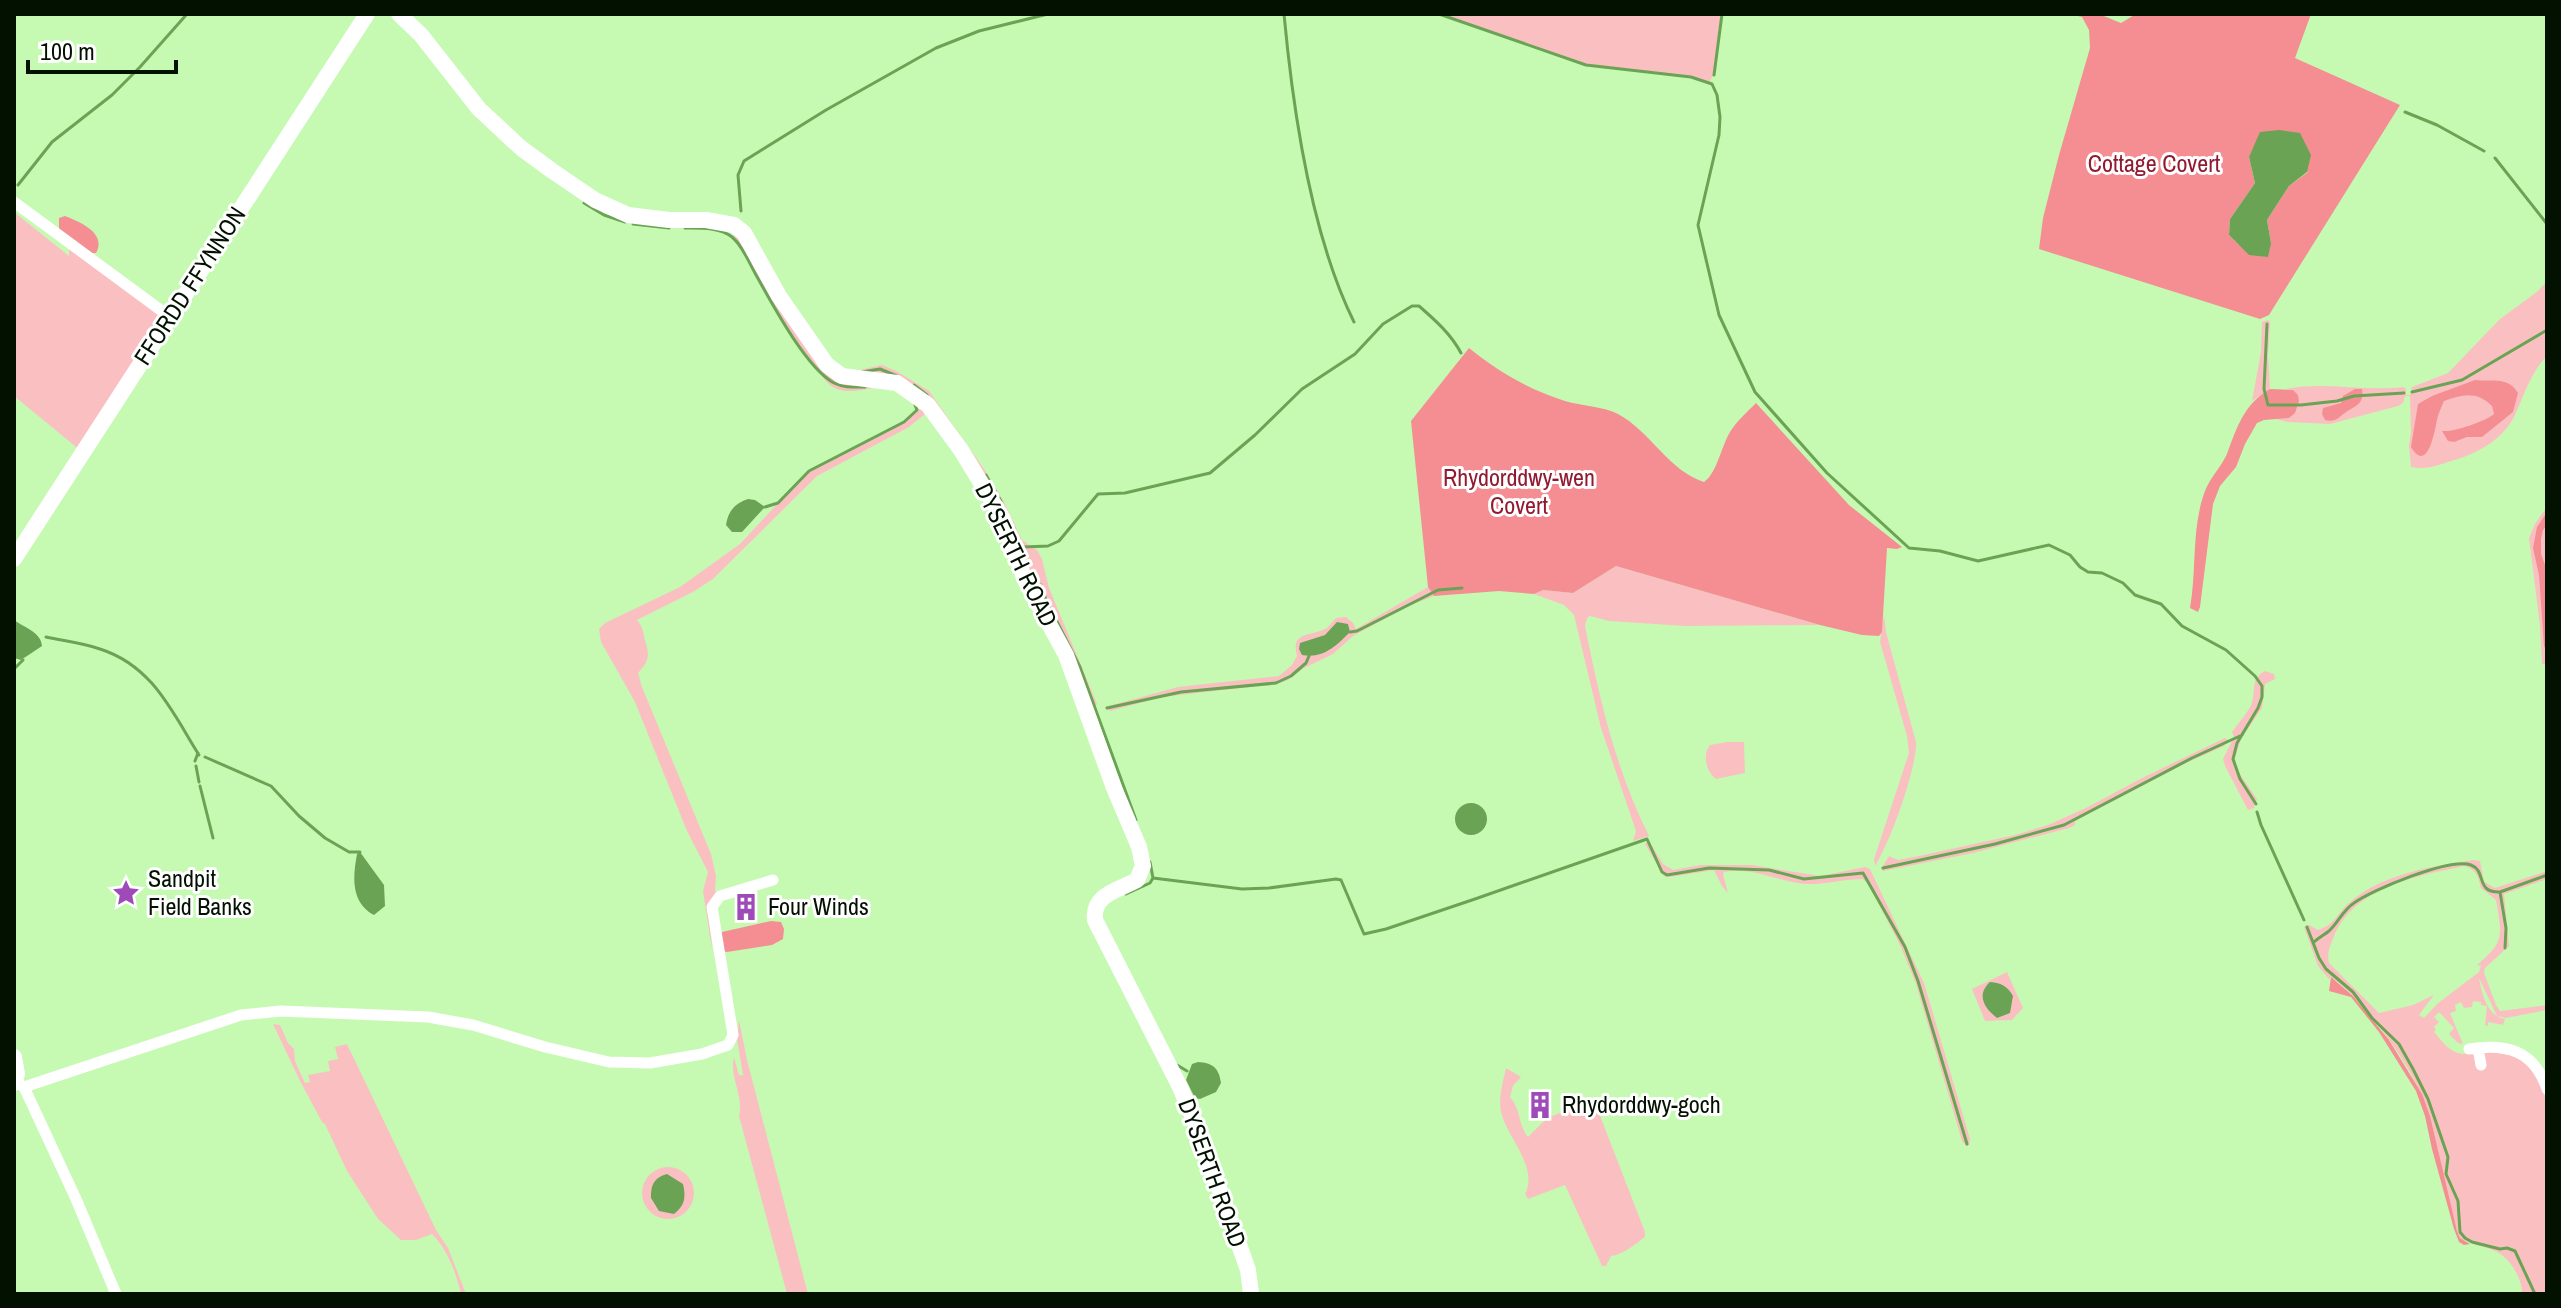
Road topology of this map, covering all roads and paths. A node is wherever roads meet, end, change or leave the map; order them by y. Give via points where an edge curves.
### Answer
1 (367, 14) edge
2 (399, 14) edge
3 (14, 202) edge
4 (170, 317) junction
5 (14, 559) edge
6 (773, 880) dead end
7 (14, 1057) edge
8 (2481, 1065) dead end
9 (18, 1084) edge
10 (2547, 1089) edge
11 (116, 1294) edge
12 (1251, 1294) edge

1 - 4 main road, FFORDD FFYNNON
2 - 12 main road, DYSERTH ROAD via 479,109 577,190 628,215 734,225 827,365 842,376 884,379 913,393 961,450 1003,519 1025,580 1066,655 1139,847 1141,875 1102,898 1095,920 1200,1134 1248,1270
3 - 4 street
4 - 5 main road, FFORDD FFYNNON
6 - 9 street via 720,896 712,907 733,1035 728,1045 702,1054 650,1063 609,1062 428,1017 281,1011 241,1015
7 - 9 main road
8 - 10 street via 2473,1048 2502,1047 2536,1066
9 - 11 street

